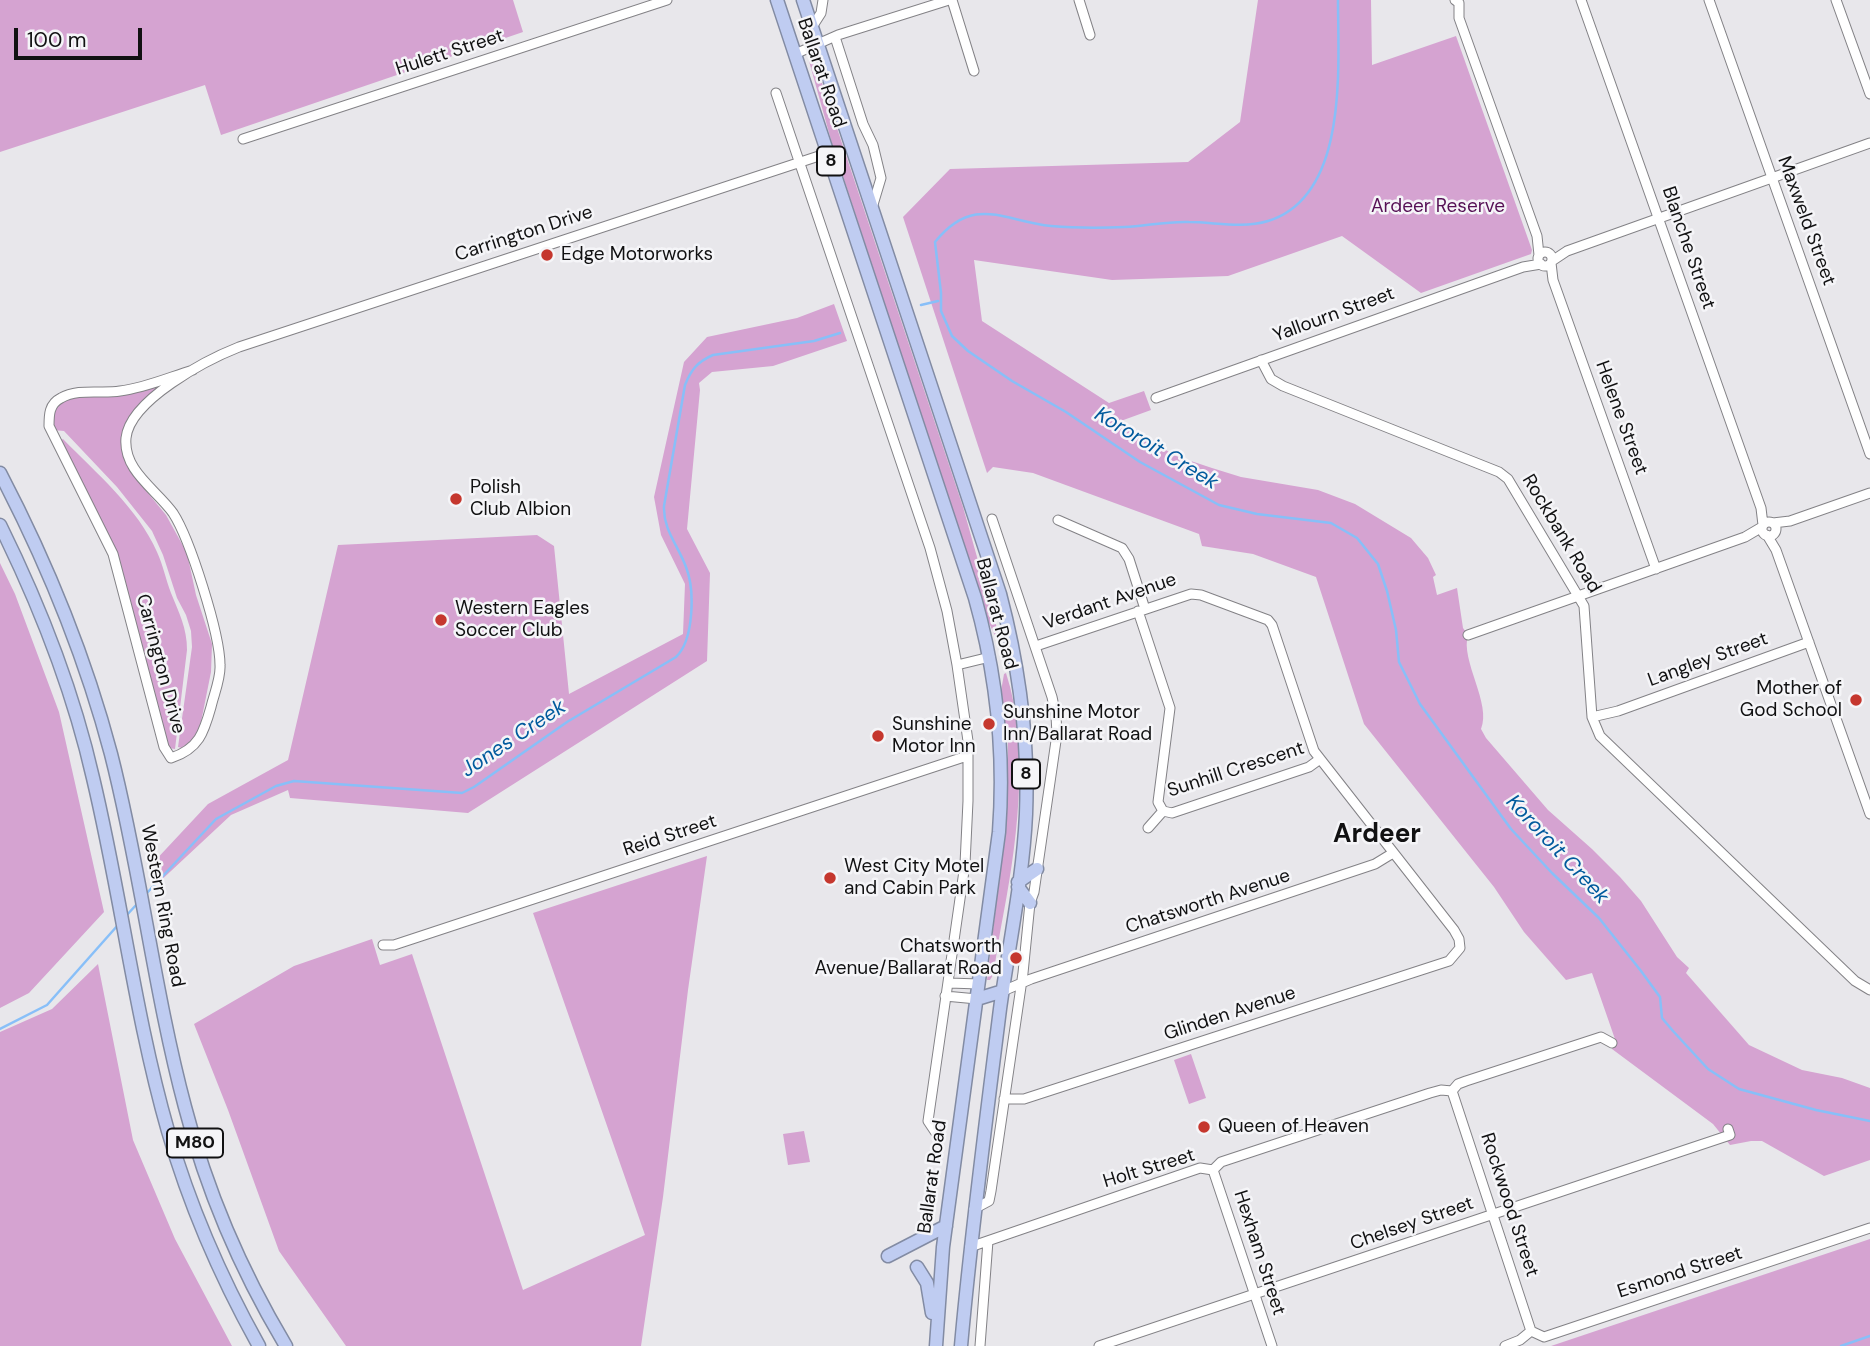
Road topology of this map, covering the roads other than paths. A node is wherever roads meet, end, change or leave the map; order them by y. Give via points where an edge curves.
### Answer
1 (667, 0) edge
2 (776, 0) edge
3 (803, 0) edge
4 (822, 0) edge
5 (950, 0) edge
6 (1079, 0) edge
7 (1581, 0) edge
8 (1709, 0) edge
9 (1836, 0) edge
10 (1459, 1) edge
11 (812, 27) junction
12 (1090, 35) dead end
13 (835, 37) junction
14 (818, 46) junction
15 (795, 54) junction
16 (974, 71) dead end
17 (776, 93) dead end
18 (1870, 94) edge
19 (243, 139) dead end
20 (1870, 143) edge
21 (828, 153) junction
22 (799, 162) junction
23 (1772, 178) junction
24 (872, 208) junction
25 (1659, 218) junction
26 (1545, 259) junction
27 (1264, 359) junction
28 (194, 370) junction
29 (1156, 398) dead end
30 (1870, 454) edge
31 (0, 473) edge
32 (1870, 493) edge
33 (992, 519) dead end
34 (1058, 520) dead end
35 (0, 525) edge
36 (1769, 529) junction
37 (1656, 569) junction
38 (1580, 596) junction
39 (1141, 610) junction
40 (1468, 635) dead end
41 (1809, 642) junction
42 (1035, 646) junction
43 (1014, 651) junction
44 (990, 657) junction
45 (957, 665) junction
46 (1593, 720) junction
47 (967, 756) junction
48 (1320, 760) junction
49 (1163, 811) junction
50 (1870, 814) edge
51 (1148, 828) dead end
52 (1393, 853) junction
53 (1037, 869) junction
54 (1018, 884) junction
55 (1030, 903) junction
56 (383, 945) dead end
57 (1460, 948) joint
58 (1025, 980) junction
59 (949, 983) junction
60 (979, 984) junction
61 (1003, 986) junction
62 (1870, 990) edge
63 (945, 996) junction
64 (977, 999) junction
65 (1612, 1043) dead end
66 (1452, 1090) junction
67 (1004, 1099) junction
68 (1728, 1129) dead end
69 (936, 1133) dead end
70 (1213, 1170) junction
71 (974, 1209) junction
72 (1493, 1214) junction
73 (946, 1226) junction
74 (1870, 1228) edge
75 (988, 1241) junction
76 (970, 1247) junction
77 (888, 1256) dead end
78 (918, 1267) dead end
79 (1254, 1295) junction
80 (1531, 1331) junction
81 (936, 1345) edge
82 (259, 1346) edge
83 (286, 1346) edge
84 (961, 1346) edge
85 (980, 1346) edge
86 (1099, 1346) edge
87 (1272, 1346) edge
88 (1505, 1346) edge

1 - 19 street, Hulett Street
2 - 15 highway, Ballarat Road / 8
3 - 11 highway, Ballarat Road / 8
4 - 11 street, Ballarat Road via 821,13
5 - 13 street
5 - 16 street
6 - 12 street
7 - 25 street, Blanche Street
8 - 23 street, Maxweld Street
9 - 18 street
10 - 26 street, Helene Street via 1459,18
11 - 14 highway, Ballarat Road / 8
13 - 14 street
13 - 24 street, Ballarat Road via 881,178
14 - 15 street
14 - 24 highway, Ballarat Road / 8
15 - 21 highway, Ballarat Road / 8
17 - 22 street, Ballarat Road
20 - 23 street, Yallourn Street
21 - 22 street, Carrington Drive
21 - 44 highway, Ballarat Road / 8
22 - 28 street, Carrington Drive via 239,347
22 - 45 street, Ballarat Road via 930,548
23 - 25 street, Yallourn Street
23 - 30 street, Maxweld Street
24 - 43 highway, Ballarat Road / 8 via 1000,594
25 - 26 street, Yallourn Street
25 - 36 street, Blanche Street
26 - 27 street, Yallourn Street
26 - 37 street, Helene Street
27 - 29 street, Yallourn Street
27 - 38 street, Rockbank Road via 1277,383 1504,474
28 - 28 street, Carrington Drive via 143,407 130,424 126,439 134,467 183,533 218,639 221,668 204,734 183,754 171,758 164,747 113,554 50,426 49,413 61,397 121,391
31 - 83 highway, Western Ring Road / M80 via 39,551 80,655 111,754 178,1077 204,1169 239,1259
32 - 36 street
33 - 42 street, Ballarat Road
34 - 39 street, Sunhill Crescent via 1122,548
35 - 82 highway, M80 via 38,608 72,701 93,778 160,1101 179,1167 216,1261
36 - 37 street
36 - 41 street
37 - 38 street
38 - 40 street
38 - 46 street, Rockbank Road
39 - 42 street, Verdant Avenue
39 - 48 street, Verdant Avenue via 1191,594 1268,620
39 - 49 street, Sunhill Crescent via 1170,708 1158,802
41 - 46 street, Langley Street
41 - 50 street
42 - 53 street, Ballarat Road via 1052,697 1057,734
43 - 44 highway
43 - 54 highway, Ballarat Road / 8 via 1026,752 1026,816
44 - 45 street
44 - 60 highway, Ballarat Road / 8 via 1000,726 1002,790
45 - 47 street, Ballarat Road
46 - 62 street via 1609,746 1855,981
47 - 56 street, Reid Street
47 - 59 street, Ballarat Road via 968,828
48 - 49 street, Sunhill Crescent via 1180,811
48 - 52 street, Verdant Avenue
49 - 51 street, Sunhill Crescent
52 - 57 street, Verdant Avenue via 1454,930
52 - 58 street, Chatsworth Avenue via 1375,864
53 - 54 highway
53 - 55 street, Ballarat Road
54 - 55 highway
54 - 61 highway, Ballarat Road / 8
55 - 58 street, Ballarat Road
57 - 67 street, Glinden Avenue via 1449,961 1024,1099
58 - 61 street, Chatsworth Avenue via 1012,978
58 - 67 street, Ballarat Road
59 - 60 street
59 - 63 street, Ballarat Road
60 - 61 highway
60 - 64 highway, Ballarat Road / 8
61 - 64 highway
61 - 71 highway, Ballarat Road / 8
63 - 64 street
63 - 69 street, Ballarat Road via 928,1121
64 - 73 highway, Ballarat Road / 8
65 - 66 street, Holt Street via 1601,1037 1458,1084
66 - 70 street, Holt Street via 1430,1093 1221,1162
66 - 72 street, Rockwood Street
67 - 71 street, Ballarat Road via 989,1200
68 - 72 street, Chelsey Street via 1730,1135
70 - 75 street, Holt Street via 1200,1168
70 - 79 street, Hexham Street
71 - 76 highway, Ballarat Road / 8
72 - 79 street, Chelsey Street
72 - 80 street, Rockwood Street
73 - 77 highway
73 - 81 highway, Ballarat Road / 8
74 - 80 street, Esmond Street via 1544,1338
75 - 76 street, Holt Street
75 - 85 street
76 - 84 highway, Ballarat Road / 8
78 - 81 highway via 928,1283
79 - 86 street, Chelsey Street
79 - 87 street, Hexham Street
80 - 88 street

